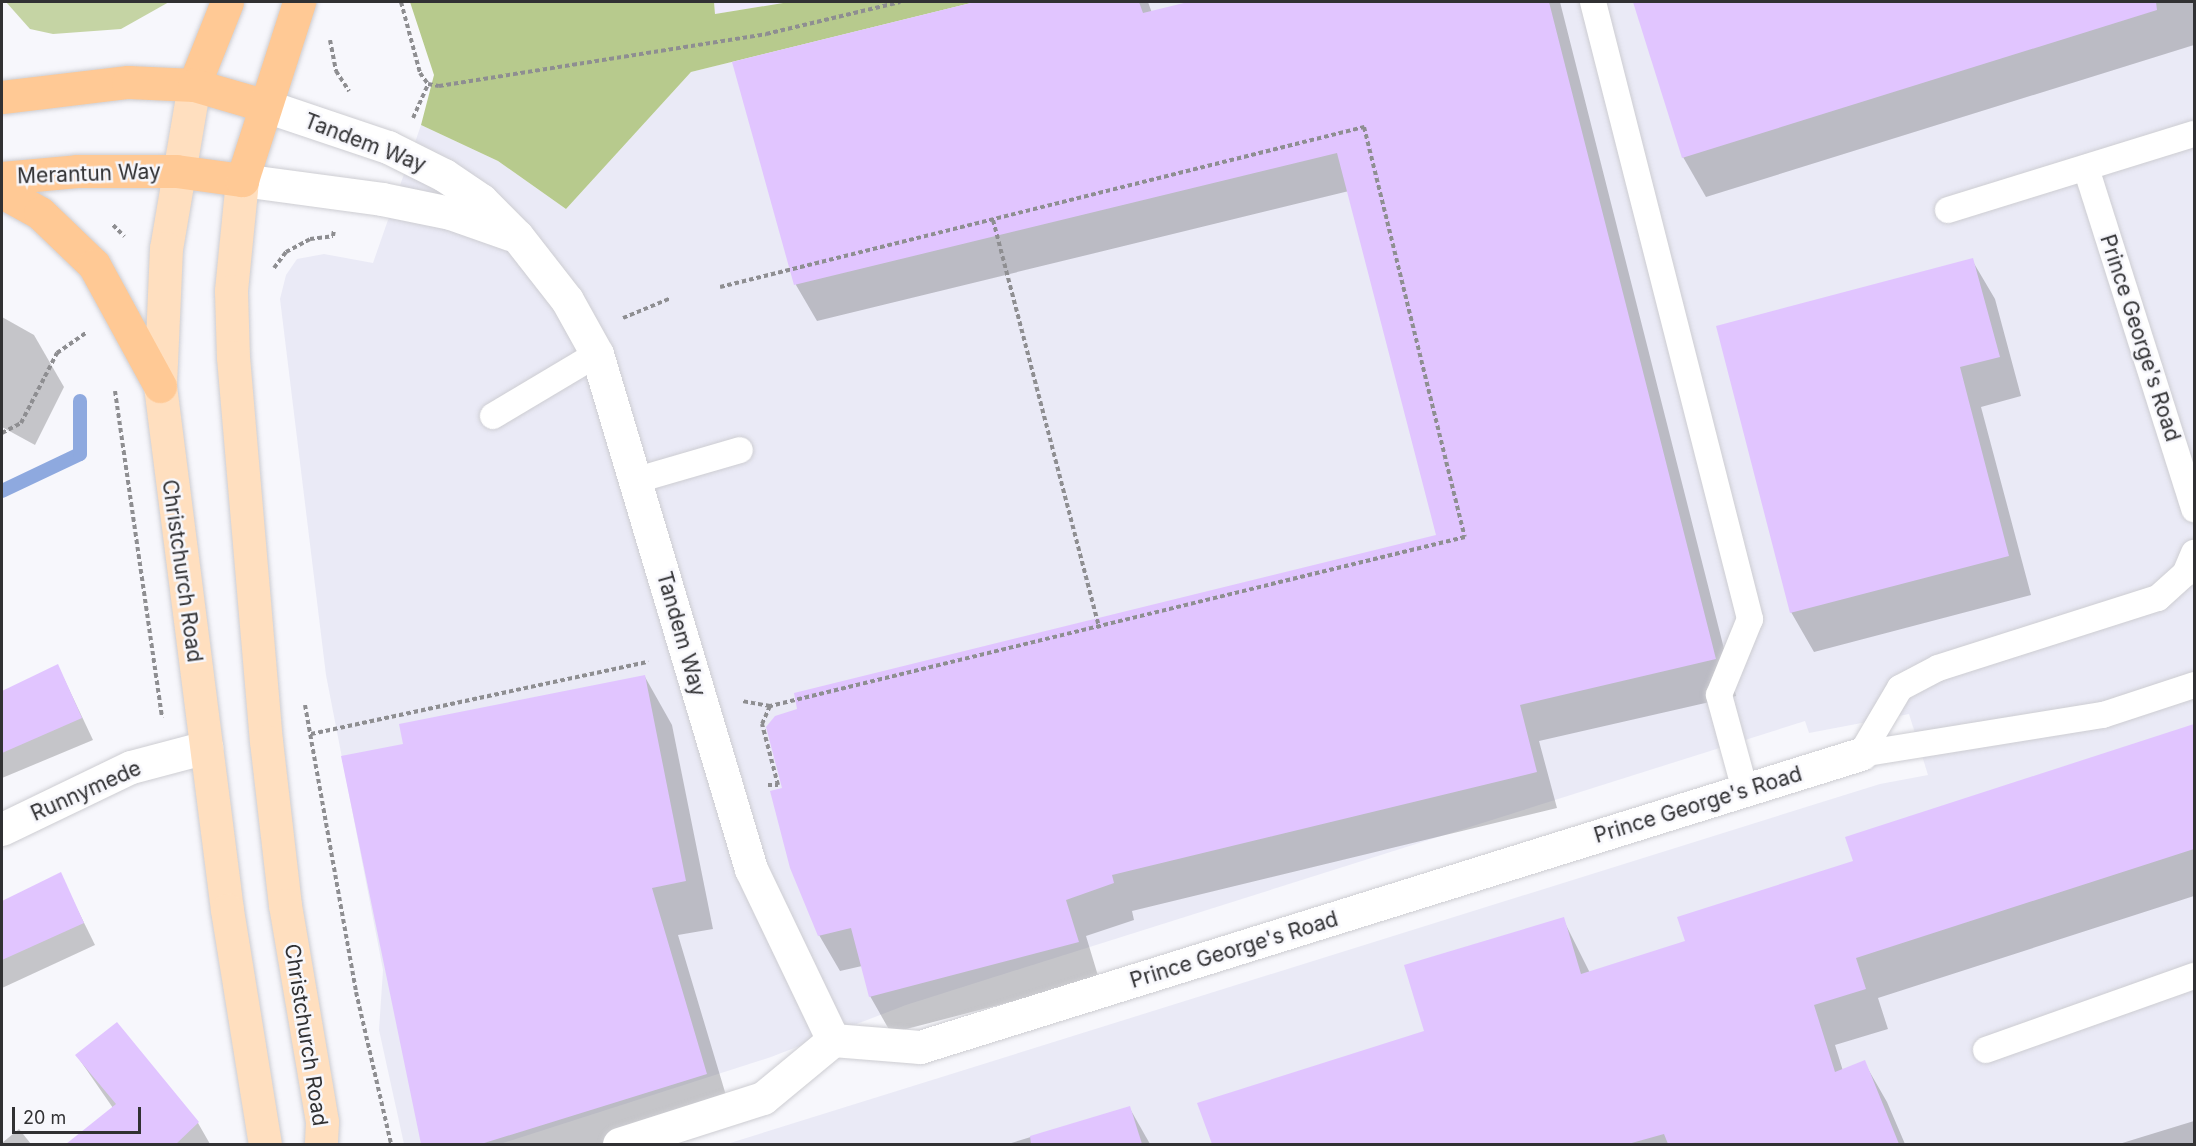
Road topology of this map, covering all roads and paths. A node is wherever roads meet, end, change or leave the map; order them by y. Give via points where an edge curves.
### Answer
1 (227, 2) edge
2 (299, 2) edge
3 (401, 2) edge
4 (900, 2) edge
5 (1593, 2) edge
6 (428, 84) junction
7 (194, 85) junction
8 (2, 97) edge
9 (263, 105) junction
10 (409, 127) dead end
11 (2194, 134) edge
12 (2086, 168) junction
13 (176, 171) junction
14 (2, 178) edge
15 (242, 180) junction
16 (2, 192) edge
17 (1948, 210) dead end
18 (993, 220) junction
19 (333, 236) dead end
20 (517, 236) junction
21 (270, 280) dead end
22 (720, 287) dead end
23 (671, 298) dead end
24 (623, 318) dead end
25 (94, 327) dead end
26 (597, 354) junction
27 (114, 385) dead end
28 (160, 386) junction
29 (493, 416) dead end
30 (2, 433) edge
31 (740, 450) dead end
32 (637, 480) junction
33 (2194, 506) edge
34 (2194, 553) edge
35 (1099, 628) junction
36 (685, 654) junction
37 (2194, 686) edge
38 (737, 700) dead end
39 (770, 706) junction
40 (206, 747) junction
41 (1861, 754) junction
42 (766, 778) dead end
43 (1745, 790) junction
44 (2, 829) edge
45 (2194, 976) edge
46 (833, 1040) junction
47 (1986, 1050) dead end
48 (265, 1144) edge
49 (321, 1144) edge
50 (391, 1144) edge
51 (619, 1144) edge

1 - 7 highway, Christchurch Road
2 - 9 highway, Christchurch Road
3 - 6 path via 420,73
4 - 6 path via 766,34 439,86
5 - 43 lane via 1750,619 1719,695
6 - 10 path
7 - 8 highway via 128,82
7 - 9 highway
7 - 13 main road, Christchurch Road
9 - 15 highway, Christchurch Road
9 - 20 street, Tandem Way via 388,147 444,175 481,200
11 - 12 lane
12 - 17 lane
12 - 33 lane, Prince George's Road
13 - 14 highway, Merantun Way via 77,171
13 - 15 highway, Merantun Way
13 - 28 main road, Christchurch Road via 166,248
15 - 20 street, Tandem Way via 439,211
15 - 49 main road, Christchurch Road via 231,291 234,369 266,741 285,904 322,1122
16 - 28 highway via 40,213 94,265
18 - 22 path
18 - 35 path
18 - 35 path via 1364,127 1465,537
19 - 21 path via 310,239 286,252
20 - 26 street, Tandem Way via 567,300
23 - 24 path
25 - 30 path via 57,353 21,423
26 - 29 lane
26 - 32 street, Tandem Way
27 - 40 path via 159,716
28 - 40 main road, Christchurch Road
31 - 32 lane
32 - 36 street, Tandem Way
34 - 41 lane via 2186,574 2158,598 1938,668 1900,688
35 - 39 path
36 - 46 street, Tandem Way via 751,869
36 - 50 path via 311,734 356,992
37 - 41 lane, Prince George's Road via 2103,715
38 - 39 path
39 - 42 path via 762,724 778,785 768,788
40 - 44 street, Runnymede via 131,767
40 - 48 main road, Christchurch Road
41 - 43 street, Prince George's Road
43 - 46 street, Prince George's Road via 920,1047
45 - 47 lane
46 - 51 street via 763,1098

